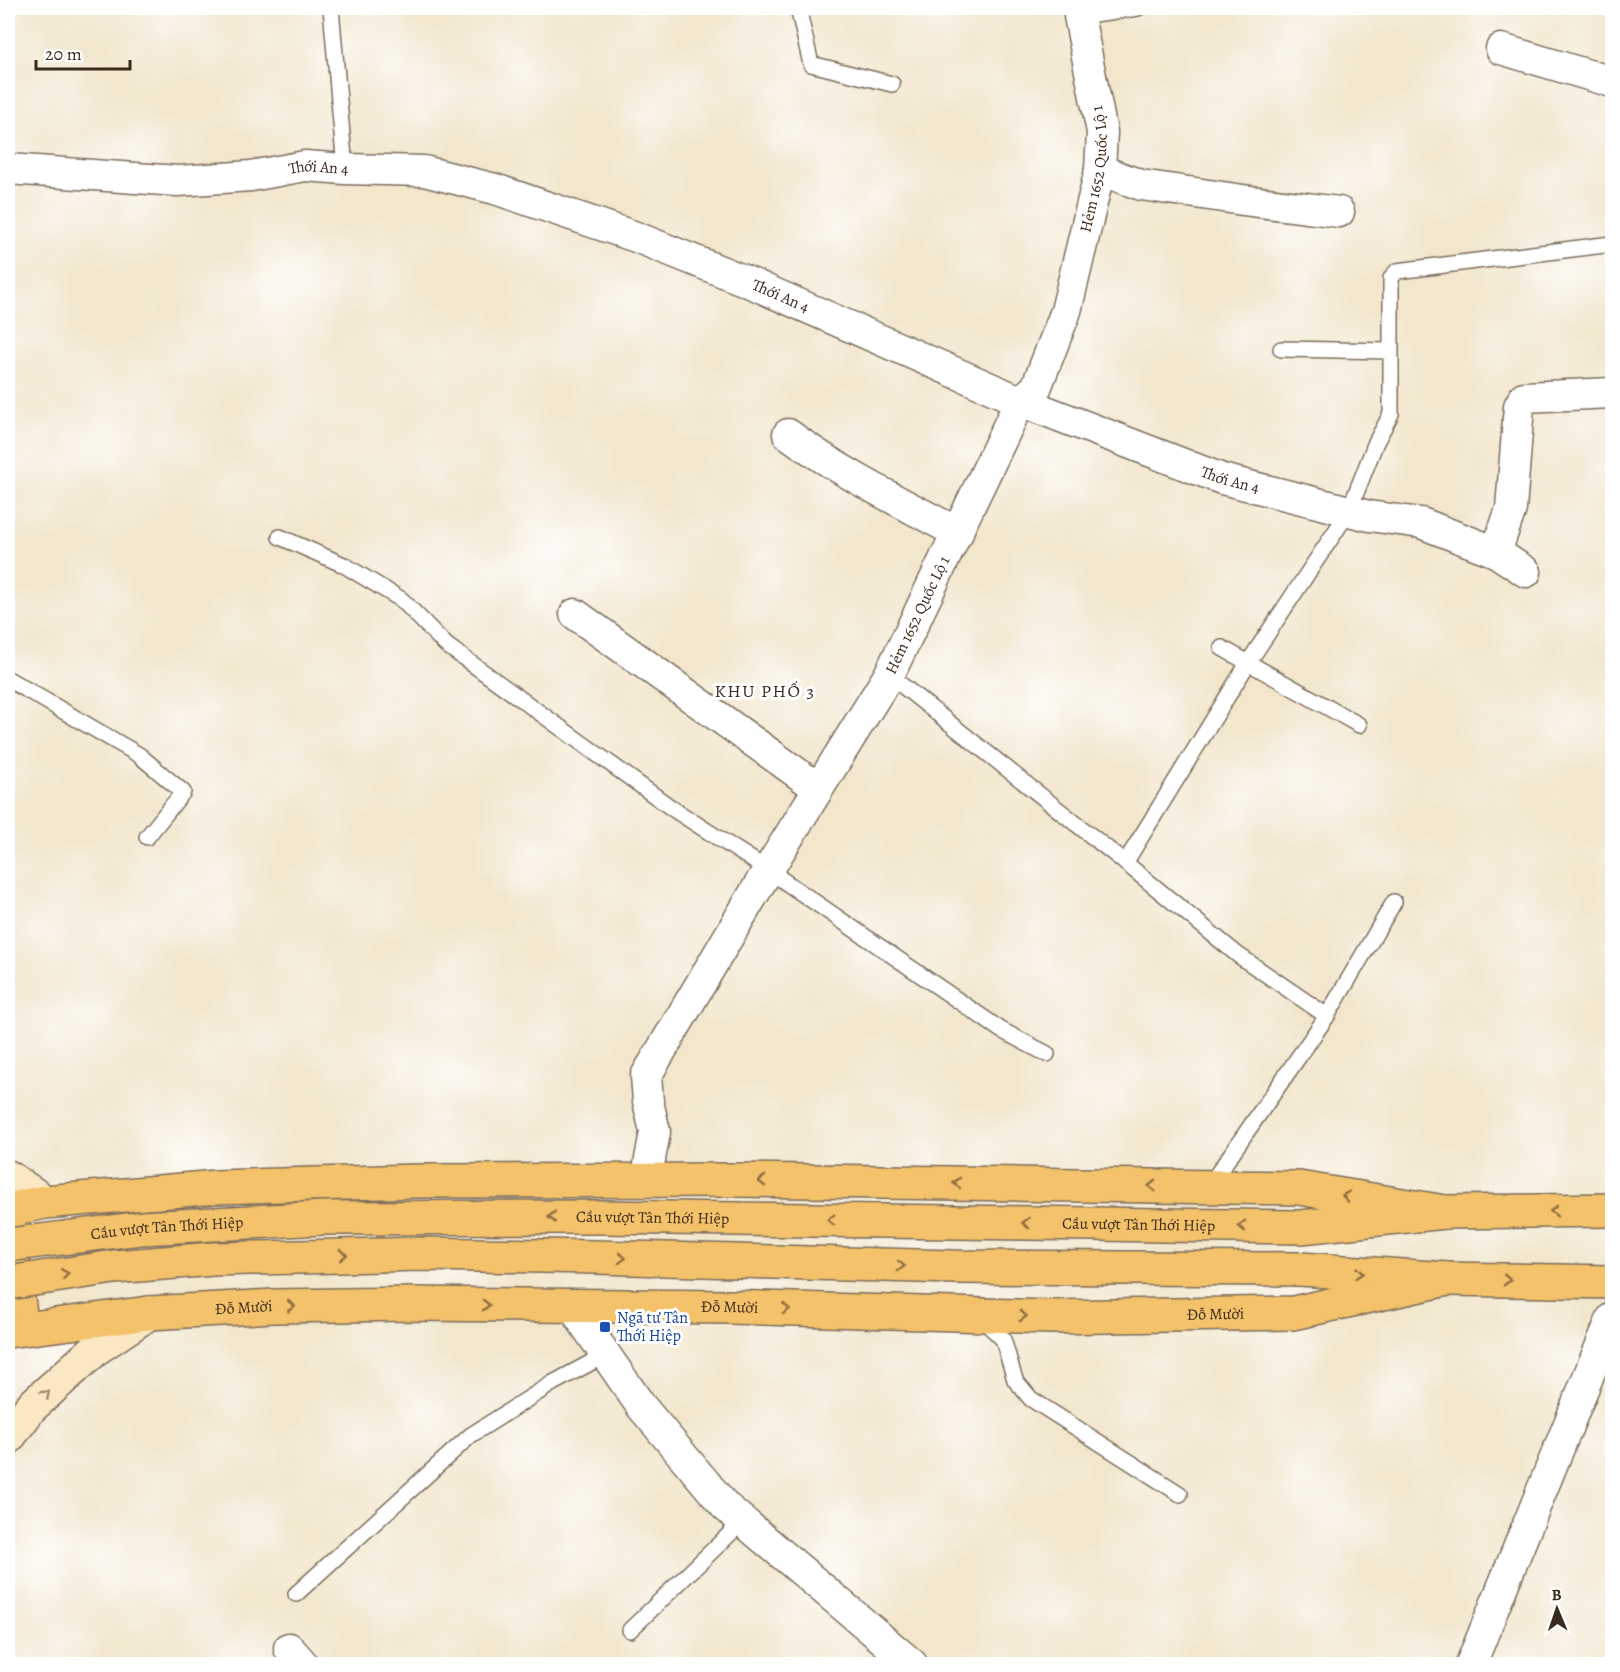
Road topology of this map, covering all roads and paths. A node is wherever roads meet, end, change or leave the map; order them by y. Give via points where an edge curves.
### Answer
1 (331, 8) edge
2 (798, 8) edge
3 (1138, 8) edge
4 (1079, 16) joint
5 (1501, 49) dead end
6 (1612, 82) edge
7 (892, 84) dead end
8 (8, 168) edge
9 (345, 169) junction
10 (1100, 170) junction
11 (1339, 212) dead end
12 (1612, 244) edge
13 (1281, 349) dead end
14 (1391, 351) junction
15 (1612, 393) edge
16 (1020, 400) junction
17 (788, 434) dead end
18 (1349, 511) junction
19 (958, 533) junction
20 (280, 537) dead end
21 (1496, 552) junction
22 (1526, 572) dead end
23 (575, 614) dead end
24 (1222, 648) dead end
25 (1248, 663) junction
26 (889, 675) junction
27 (8, 679) edge
28 (1359, 725) dead end
29 (818, 788) junction
30 (147, 837) dead end
31 (1125, 863) junction
32 (768, 870) junction
33 (1394, 902) dead end
34 (1327, 1016) junction
35 (1047, 1054) dead end
36 (8, 1177) edge
37 (646, 1181) junction
38 (1209, 1187) junction
39 (45, 1202) junction
40 (8, 1210) edge
41 (1612, 1210) edge
42 (1445, 1212) junction
43 (8, 1222) edge
44 (8, 1245) edge
45 (1300, 1269) joint
46 (1448, 1279) junction
47 (1612, 1281) edge
48 (8, 1283) edge
49 (572, 1306) junction
50 (149, 1313) junction
51 (978, 1314) junction
52 (1612, 1318) edge
53 (14, 1330) edge
54 (605, 1355) junction
55 (8, 1438) edge
56 (1180, 1494) dead end
57 (744, 1521) junction
58 (296, 1594) dead end
59 (630, 1630) dead end
60 (912, 1665) edge
61 (1471, 1665) edge

1 - 9 lane
2 - 7 lane via 811,64
3 - 4 lane
4 - 10 street, Hẻm 1652 Quốc Lộ 1 via 1102,132
5 - 6 street
8 - 9 street, Thới An 4 via 178,181 251,176 305,166
9 - 16 street, Thới An 4 via 424,171 506,192 636,237
10 - 11 street via 1141,185
10 - 16 street, Hẻm 1652 Quốc Lộ 1 via 1066,311 1036,388
12 - 14 lane via 1397,271 1391,278
13 - 14 lane
14 - 18 lane via 1392,414 1376,442
15 - 21 street via 1524,397 1519,406 1511,508
16 - 18 street, Thới An 4 via 1222,479
16 - 19 street, Hẻm 1652 Quốc Lộ 1
17 - 19 street via 836,467
18 - 21 street, Thới An 4 via 1421,523
18 - 25 lane
19 - 26 street, Hẻm 1652 Quốc Lộ 1
20 - 32 lane via 344,565 402,600 446,645 673,809
21 - 22 street, Thới An 4
23 - 29 street
24 - 25 lane
25 - 28 lane
25 - 31 lane
26 - 29 street, Hẻm 1652 Quốc Lộ 1
26 - 31 lane
27 - 30 lane via 139,755 183,792
29 - 32 street, Hẻm 1652 Quốc Lộ 1
31 - 34 lane via 1238,955
32 - 35 lane via 1001,1030
32 - 37 street, Hẻm 1652 Quốc Lộ 1 via 646,1076 655,1132
33 - 34 lane
34 - 38 lane
36 - 39 main road
38 -> 37 highway
37 - 39 highway via 228,1186
42 -> 38 highway via 1299,1188
39 - 40 highway
41 -> 42 highway
42 -> 44 highway, Cầu vượt Tân Thới Hiệp, bridge via 1301,1227 601,1217 323,1218 142,1228
43 - 53 highway
45 -> 46 highway, Đỗ Mười
48 -> 45 highway, Cầu vượt Tân Thới Hiệp, bridge via 114,1267 213,1259 422,1254 954,1267
46 -> 47 highway, Đỗ Mười
51 -> 46 highway, Đỗ Mười via 1049,1317 1293,1313
50 -> 49 highway, Đỗ Mười via 274,1306
49 -> 51 highway, Đỗ Mười
49 - 54 street
50 - 53 highway, Đỗ Mười
55 -> 50 main road via 30,1407 98,1347
51 - 56 lane via 1003,1339 1015,1380 1031,1399
52 - 61 street
54 - 57 street via 641,1406 725,1506
54 - 58 lane via 471,1435
57 - 59 lane
57 - 60 street

